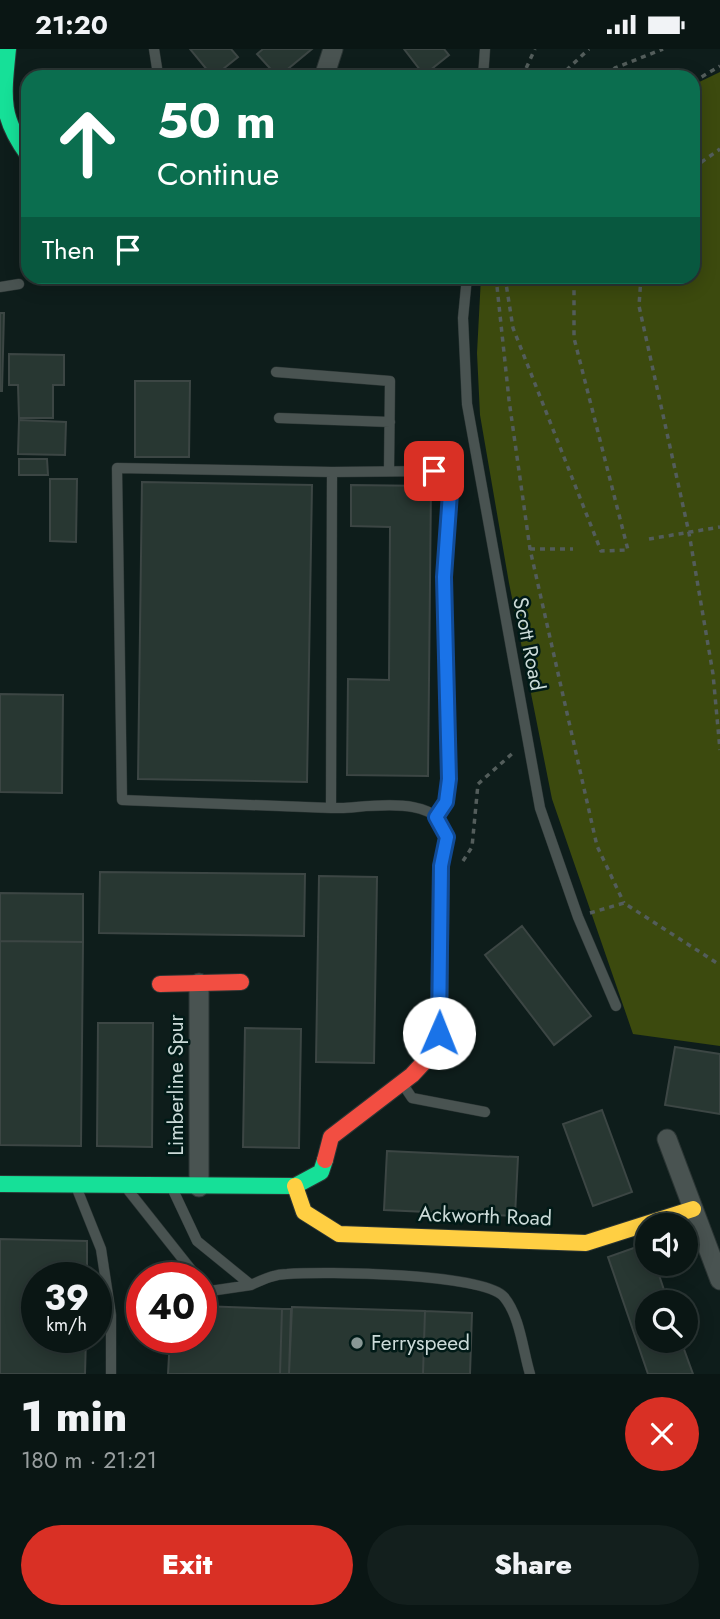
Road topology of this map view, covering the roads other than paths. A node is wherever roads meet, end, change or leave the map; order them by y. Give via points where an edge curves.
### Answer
1 (8, 49) edge
2 (154, 49) edge
3 (333, 49) edge
4 (485, 49) edge
5 (157, 68) dead end
6 (326, 70) edge
7 (484, 70) edge
8 (21, 148) edge
9 (19, 283) dead end
10 (466, 284) edge
11 (0, 287) edge
12 (276, 372) dead end
13 (279, 418) dead end
14 (390, 422) junction
15 (389, 471) junction
16 (332, 472) junction
17 (331, 808) junction
18 (436, 817) junction
19 (441, 866) joint
20 (241, 982) dead end
21 (199, 983) junction
22 (160, 984) dead end
23 (616, 1006) dead end
24 (402, 1082) junction
25 (485, 1112) dead end
26 (667, 1139) dead end
27 (0, 1184) edge
28 (75, 1185) junction
29 (125, 1186) junction
30 (171, 1186) junction
31 (295, 1186) junction
32 (199, 1187) junction
33 (693, 1209) junction
34 (185, 1262) edge
35 (720, 1280) edge
36 (251, 1285) junction
37 (217, 1290) edge
38 (111, 1374) edge
39 (530, 1374) edge

1 - 8 street via 1,118
2 - 5 lane
3 - 6 street
4 - 7 lane
9 - 11 lane
10 - 23 lane, Scott Road via 463,318 467,404 540,808 578,917
12 - 14 lane via 388,380 392,387
13 - 14 lane
14 - 15 lane
15 - 16 lane
15 - 18 lane via 440,472 449,487 444,577 449,779 446,802
16 - 17 lane
16 - 17 lane via 117,468 122,800
17 - 18 lane via 414,805
18 - 19 lane via 447,837
19 - 24 street via 439,1033 426,1060
20 - 21 street, Limberline Spur
21 - 22 street, Limberline Spur
21 - 32 street, Limberline Spur
24 - 25 lane via 412,1098
24 - 31 street via 331,1137 321,1172
26 - 33 street
27 - 28 street, Limberline Spur
28 - 29 street, Limberline Spur
28 - 38 lane via 101,1249 111,1315
29 - 30 street, Limberline Spur
29 - 34 lane
30 - 32 street, Limberline Spur
30 - 36 lane via 197,1241
31 - 32 street, Limberline Spur
31 - 33 street, Ackworth Road via 304,1212 339,1234 586,1243
33 - 35 street
36 - 37 lane
36 - 39 lane via 286,1273 449,1279 495,1289 512,1310

